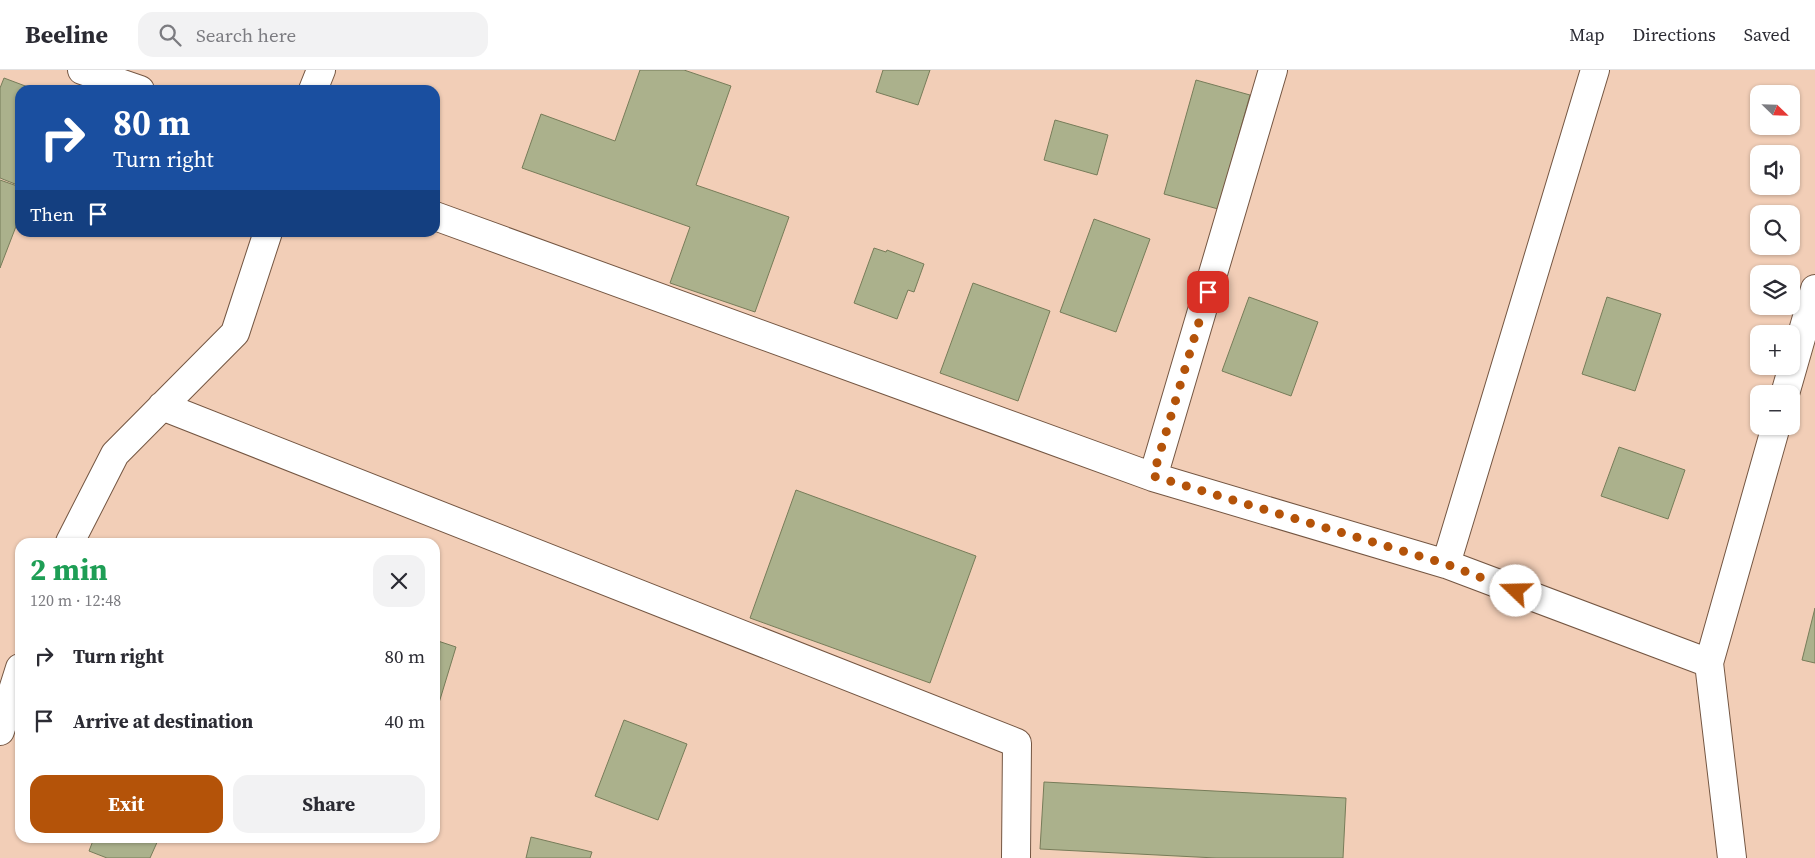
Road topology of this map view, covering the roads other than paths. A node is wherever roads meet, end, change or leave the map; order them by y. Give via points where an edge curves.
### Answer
1 (82, 70) edge
2 (321, 70) edge
3 (1274, 70) edge
4 (1595, 70) edge
5 (126, 85) edge
6 (315, 85) edge
7 (440, 218) edge
8 (266, 237) edge
9 (1815, 289) edge
10 (1788, 385) edge
11 (162, 406) junction
12 (1773, 435) edge
13 (1153, 476) junction
14 (72, 538) edge
15 (1446, 564) junction
16 (1709, 663) junction
17 (15, 684) edge
18 (0, 731) edge
19 (1016, 858) edge
20 (1732, 858) edge

1 - 5 street
2 - 6 street
3 - 13 street
4 - 15 street
7 - 13 street
8 - 11 street via 236,333
9 - 10 street
11 - 14 street via 114,454
11 - 19 street via 1017,743
12 - 16 street
13 - 15 street
15 - 16 street
16 - 20 street
17 - 18 street

